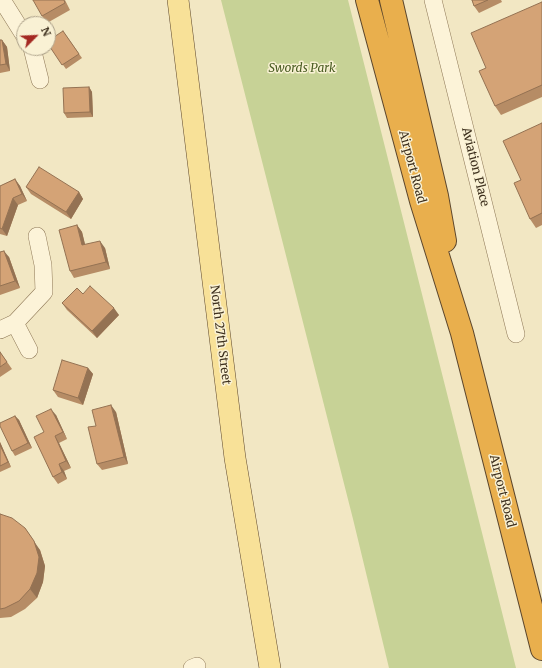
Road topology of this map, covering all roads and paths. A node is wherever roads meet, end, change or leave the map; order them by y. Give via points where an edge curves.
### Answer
1 (2, 0) edge
2 (178, 0) edge
3 (368, 0) edge
4 (391, 0) edge
5 (433, 0) edge
6 (16, 22) edge
7 (34, 56) edge
8 (40, 80) dead end
9 (37, 236) dead end
10 (8, 326) edge
11 (462, 333) junction
12 (516, 334) dead end
13 (29, 350) dead end
14 (542, 649) edge
15 (270, 668) edge

1 - 6 street
2 - 15 main road, North 27th Street via 235,458
3 - 11 highway, Airport Road via 421,201
4 - 11 highway, Airport Road via 437,196
5 - 12 street, Aviation Place
7 - 8 street
9 - 10 street via 43,265 44,292
10 - 13 street
11 - 14 highway, Airport Road

